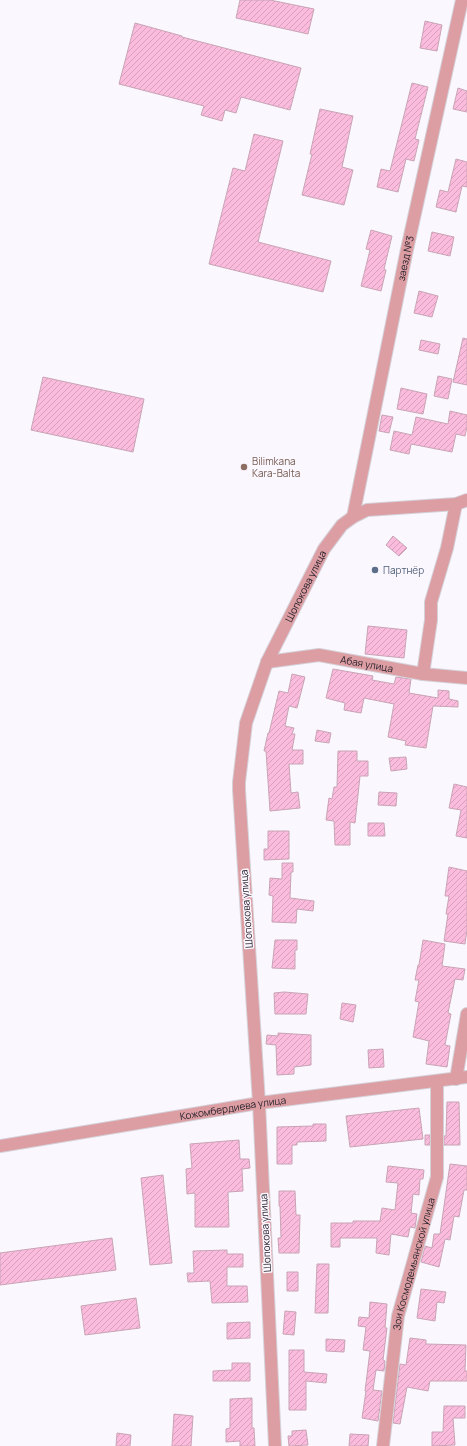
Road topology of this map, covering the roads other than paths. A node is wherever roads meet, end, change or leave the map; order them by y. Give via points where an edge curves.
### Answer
1 (462, 0) edge
2 (462, 502) edge
3 (353, 517) junction
4 (267, 662) junction
5 (423, 674) junction
6 (467, 678) edge
7 (467, 1014) edge
8 (461, 1078) edge
9 (437, 1082) junction
10 (259, 1103) junction
11 (0, 1146) edge
12 (275, 1446) edge
13 (383, 1446) edge

1 - 3 street, заезд №3 via 406,254
2 - 3 street, Шопокова улица via 367,510
2 - 5 street via 431,602
3 - 4 street, Шопокова улица via 342,525 324,549
4 - 5 street, Абая улица via 319,656
4 - 10 street, Шопокова улица via 246,723 239,782
5 - 6 street, Абая улица
7 - 8 street
8 - 9 street, Кожомбердиева улица
9 - 10 street, Кожомбердиева улица
9 - 13 street, Зои Космодемьянской улица via 437,1177 398,1316
10 - 11 street, Кожомбердиева улица
10 - 12 street, Шопокова улица

